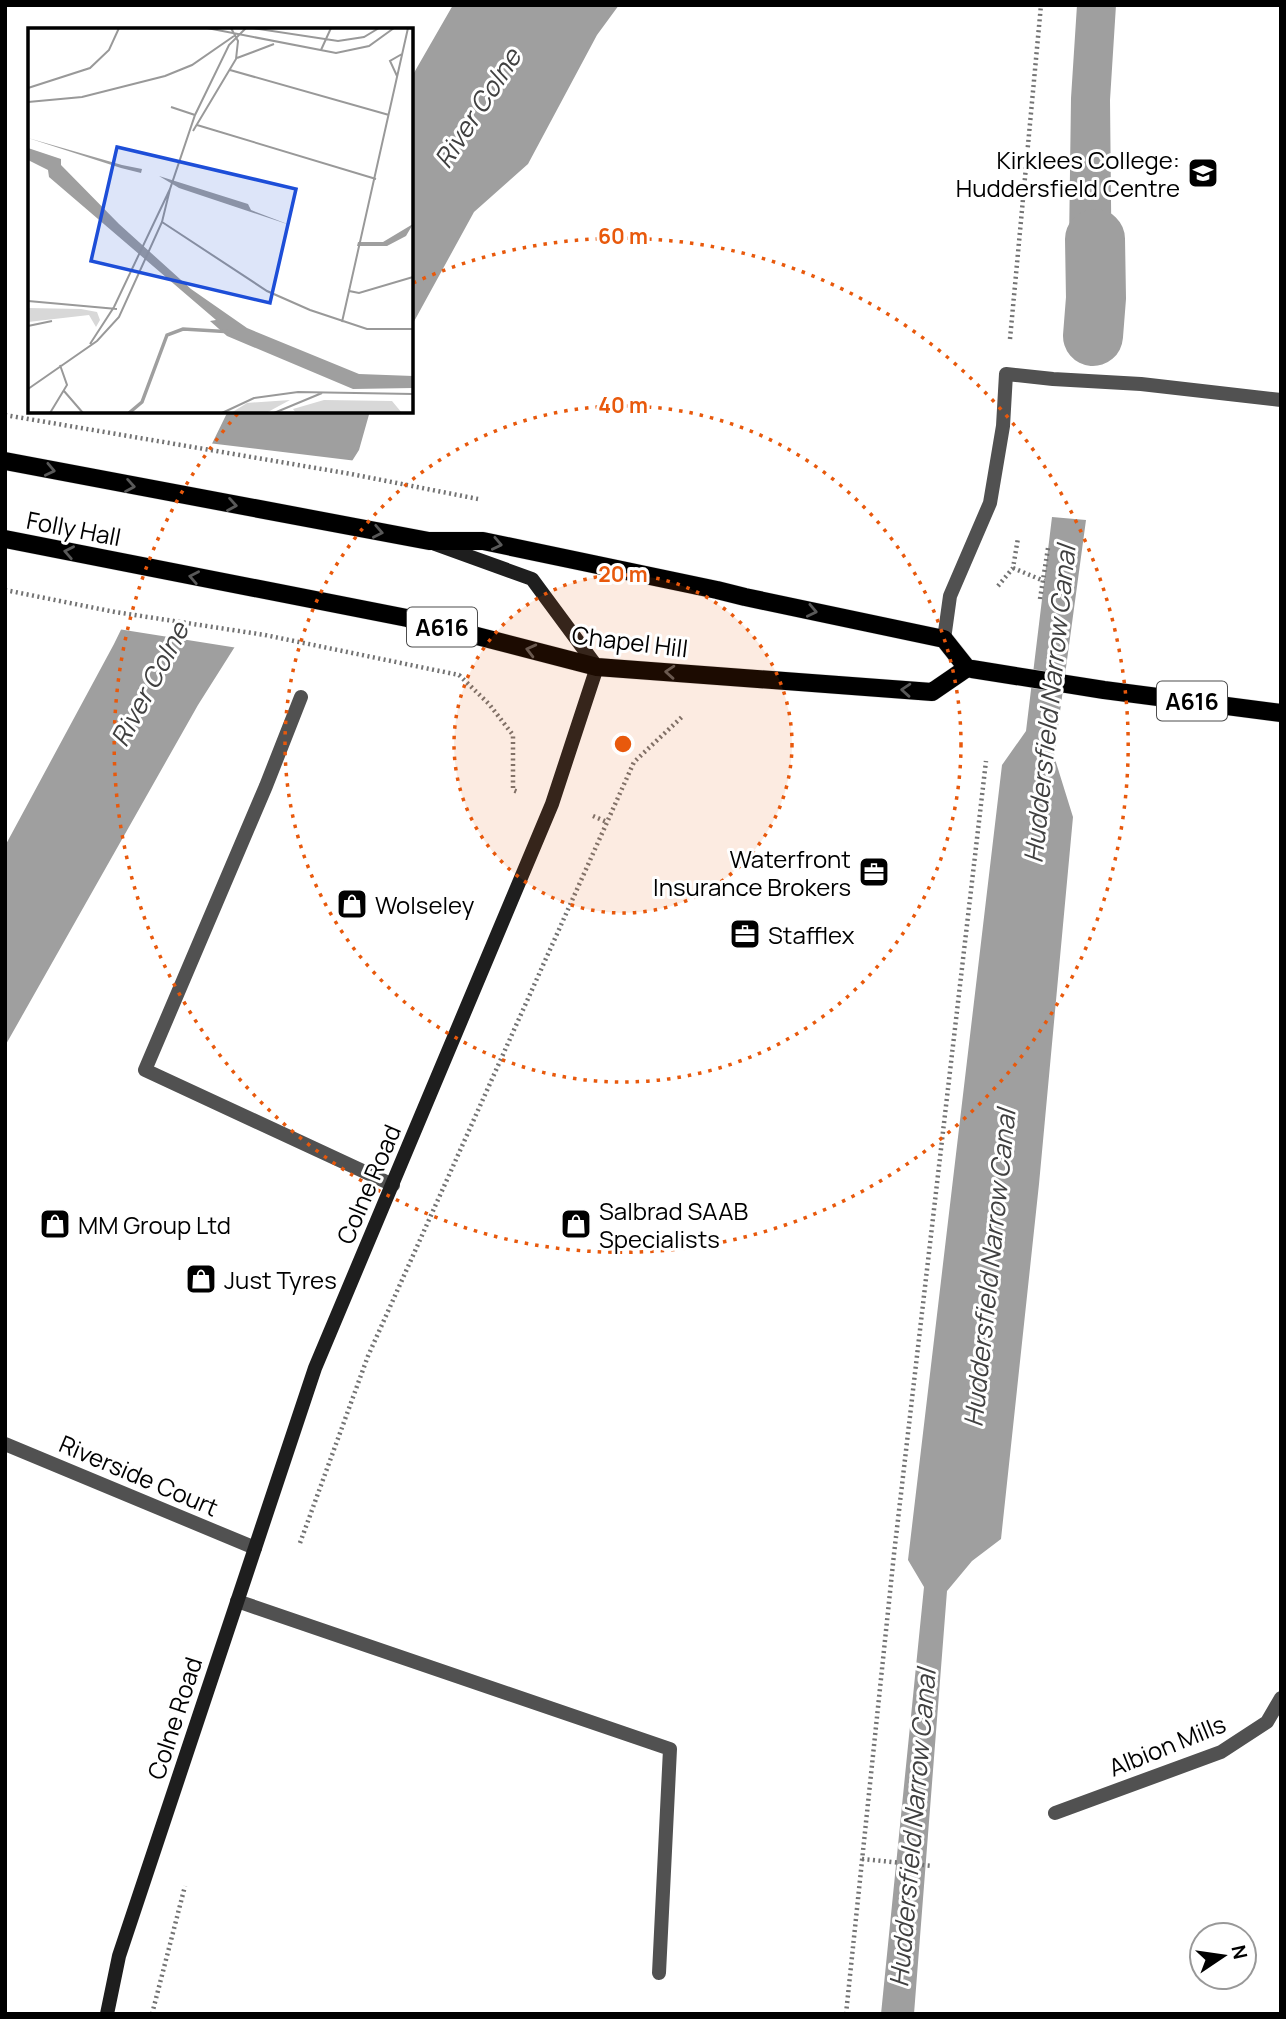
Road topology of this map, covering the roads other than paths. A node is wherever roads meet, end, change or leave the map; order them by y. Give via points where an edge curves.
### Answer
1 (1281, 400) edge
2 (5, 461) edge
3 (5, 539) edge
4 (429, 541) junction
5 (285, 594) joint
6 (944, 639) junction
7 (597, 667) junction
8 (970, 668) junction
9 (301, 697) dead end
10 (1281, 712) edge
11 (393, 1185) junction
12 (5, 1444) edge
13 (255, 1548) junction
14 (237, 1601) junction
15 (1281, 1698) edge
16 (1055, 1813) dead end
17 (659, 1973) dead end
18 (107, 2014) edge

1 - 6 lane via 1006,374 990,502 950,596
2 -> 4 main road
5 -> 3 main road, Folly Hall / A616
4 -> 6 main road via 483,541
4 - 7 main road via 532,579
7 -> 5 main road, Chapel Hill / A616 via 407,618
6 - 8 main road
8 -> 7 main road, Chapel Hill / A616 via 932,692
7 - 11 main road, Colne Road via 552,804
8 - 10 main road, A616
9 - 11 lane via 145,1070
11 - 13 main road, Colne Road via 315,1368
12 - 13 lane, Riverside Court
13 - 14 main road, Colne Road
14 - 17 lane via 670,1749
14 - 18 main road, Colne Road via 119,1956
15 - 16 lane, Albion Mills via 1267,1722 1221,1752

